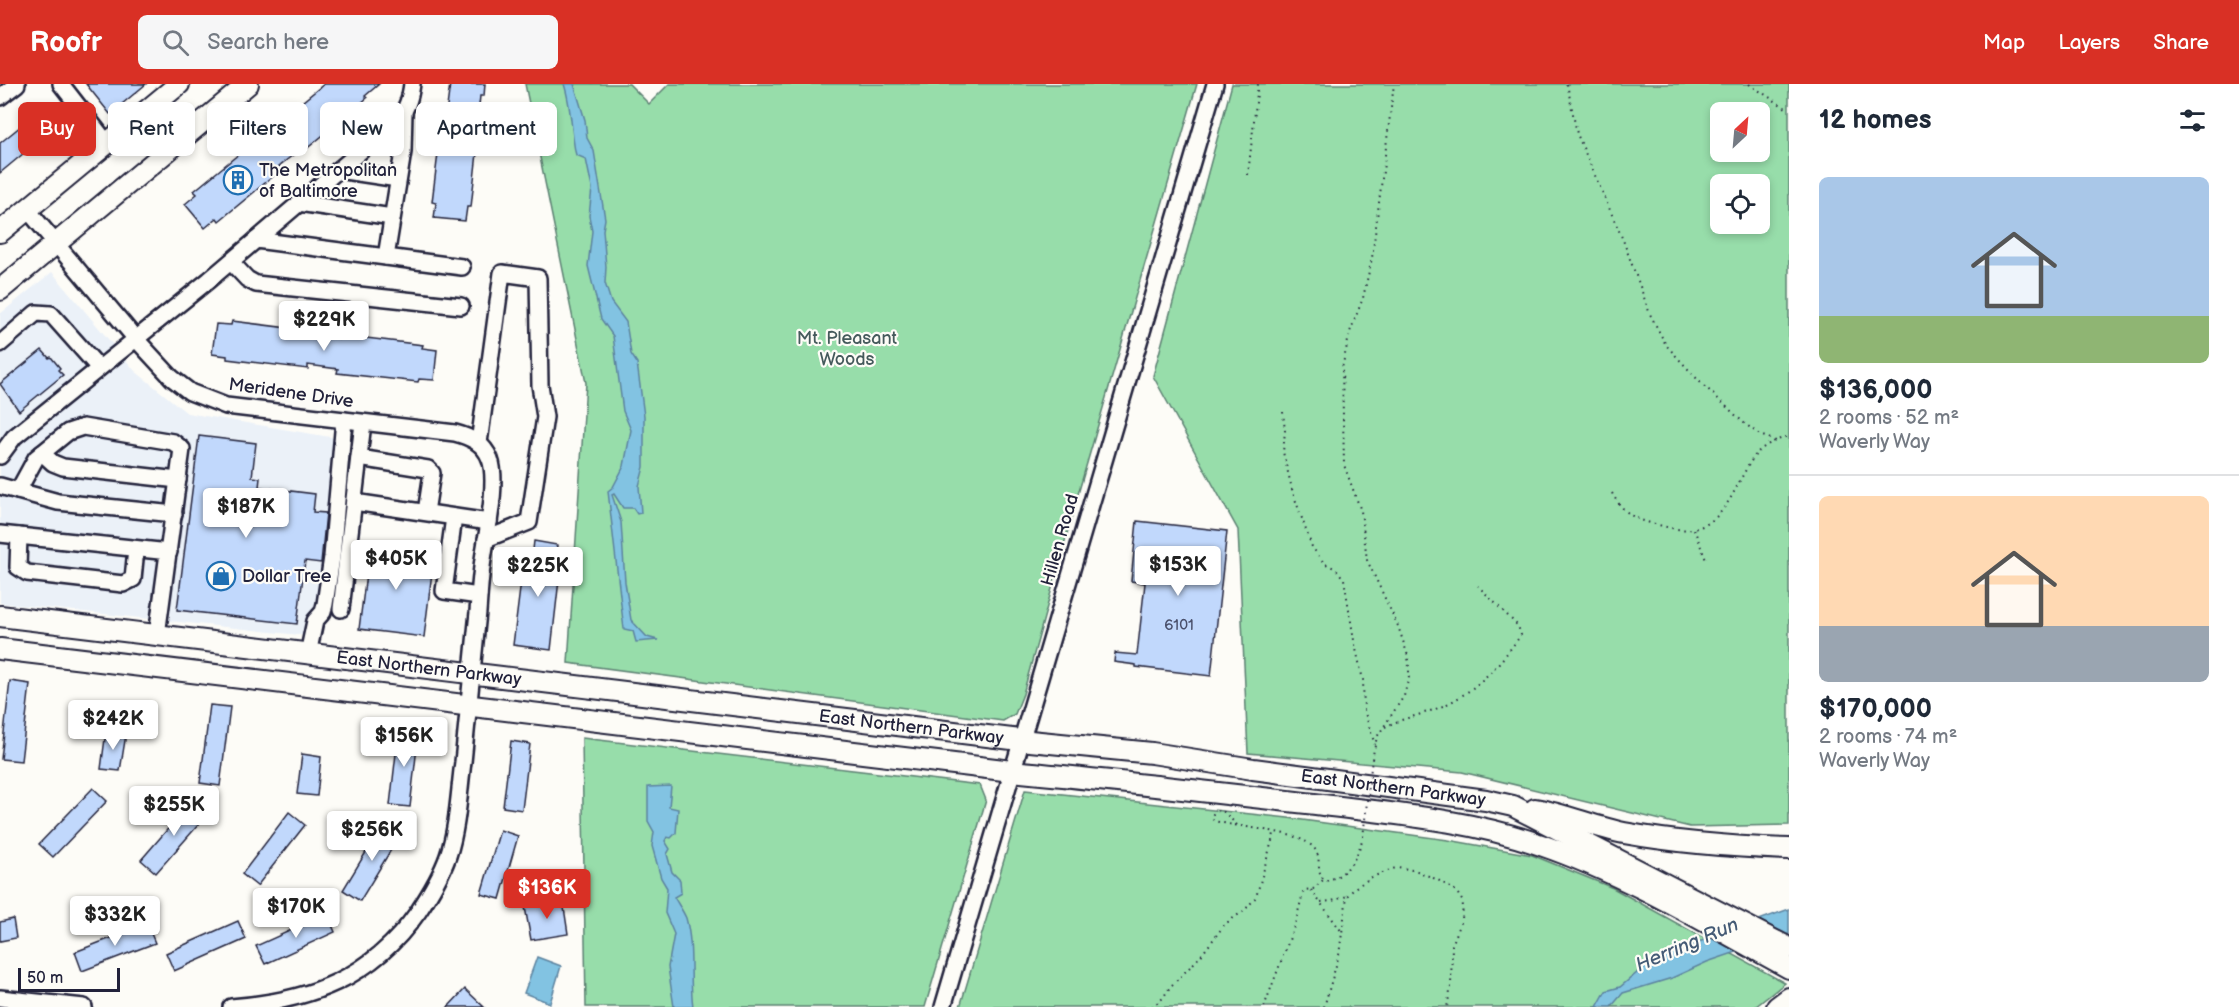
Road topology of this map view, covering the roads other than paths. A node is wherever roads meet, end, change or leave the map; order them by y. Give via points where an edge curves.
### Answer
1 (17, 84) edge
2 (60, 84) edge
3 (179, 84) edge
4 (248, 84) edge
5 (412, 84) edge
6 (1215, 84) edge
7 (0, 97) edge
8 (404, 112) edge
9 (107, 143) junction
10 (354, 156) edge
11 (402, 156) edge
12 (338, 170) junction
13 (398, 179) junction
14 (299, 203) junction
15 (27, 209) junction
16 (392, 217) junction
17 (0, 232) edge
18 (256, 240) junction
19 (56, 244) junction
20 (386, 257) junction
21 (231, 262) junction
22 (462, 267) dead end
23 (0, 290) edge
24 (461, 306) dead end
25 (135, 338) junction
26 (0, 344) edge
27 (99, 368) junction
28 (344, 420) junction
29 (363, 423) junction
30 (482, 446) junction
31 (42, 453) junction
32 (0, 456) edge
33 (358, 458) junction
34 (178, 480) junction
35 (0, 486) edge
36 (18, 491) junction
37 (354, 502) junction
38 (426, 512) junction
39 (174, 514) junction
40 (454, 517) junction
41 (489, 522) junction
42 (0, 534) edge
43 (19, 536) junction
44 (486, 539) junction
45 (136, 549) junction
46 (169, 552) junction
47 (479, 596) junction
48 (341, 609) dead end
49 (0, 616) edge
50 (157, 635) junction
51 (0, 649) edge
52 (308, 654) junction
53 (472, 674) junction
54 (469, 704) junction
55 (1020, 740) junction
56 (1012, 771) junction
57 (1513, 806) junction
58 (1789, 849) edge
59 (1640, 879) junction
60 (1789, 948) edge
61 (1789, 968) edge
62 (0, 998) edge
63 (1789, 998) edge
64 (84, 1007) edge
65 (231, 1007) edge
66 (943, 1007) edge
67 (1777, 1007) edge

1 - 7 street
2 - 9 street
3 - 9 main road
4 - 19 main road
5 - 8 street
6 - 55 street, Hillen Road
9 - 15 main road
10 - 12 street
11 - 13 street
12 - 13 street
12 - 14 street
13 - 16 street
14 - 16 street
14 - 18 street
15 - 17 main road
15 - 19 street, Meridene Drive
16 - 20 street
18 - 20 street
18 - 21 street
19 - 23 main road
19 - 25 street, Meridene Drive
20 - 22 street
21 - 24 street via 256,284
21 - 25 street
25 - 27 street
25 - 28 street, Meridene Drive via 172,378 208,400 226,406
26 - 27 street via 36,312 51,314
27 - 32 street via 14,437
28 - 29 street, Meridene Drive
28 - 52 street via 325,604 315,621
29 - 30 street, Meridene Drive via 455,433
29 - 33 street
30 - 41 street via 490,459 492,474
30 - 44 street via 502,273 538,278 540,385 545,417 533,507 529,522
31 - 34 street via 53,464 63,467
31 - 34 street via 68,432 83,428 173,442 182,450
31 - 36 street
33 - 37 street
33 - 38 street via 428,469 432,473
34 - 39 street
35 - 36 street
36 - 39 street via 58,502
37 - 38 street
37 - 48 street
38 - 40 street
39 - 46 street
40 - 41 street
40 - 47 street via 444,591
41 - 44 street
42 - 43 street
43 - 45 street
43 - 45 street via 18,567 27,573 48,576 123,584 133,579
44 - 47 street
45 - 46 street
46 - 50 street
47 - 53 street
49 - 50 main road, East Northern Parkway
50 - 52 main road, East Northern Parkway
51 - 54 main road, East Northern Parkway
52 - 53 main road, East Northern Parkway
53 - 54 street
53 - 55 main road, East Northern Parkway
54 - 56 main road, East Northern Parkway
54 - 65 street via 448,854 427,898 402,933 377,958 331,985 290,999
55 - 56 street, Hillen Road
55 - 57 main road, East Northern Parkway via 1152,753
56 - 59 main road, East Northern Parkway via 1176,787 1478,826
56 - 66 street, Hillen Road
57 - 58 main road via 1663,840
57 - 59 main road, East Northern Parkway
59 - 60 main road, East Northern Parkway
59 - 61 main road, East Northern Parkway
62 - 64 street
63 - 67 main road

